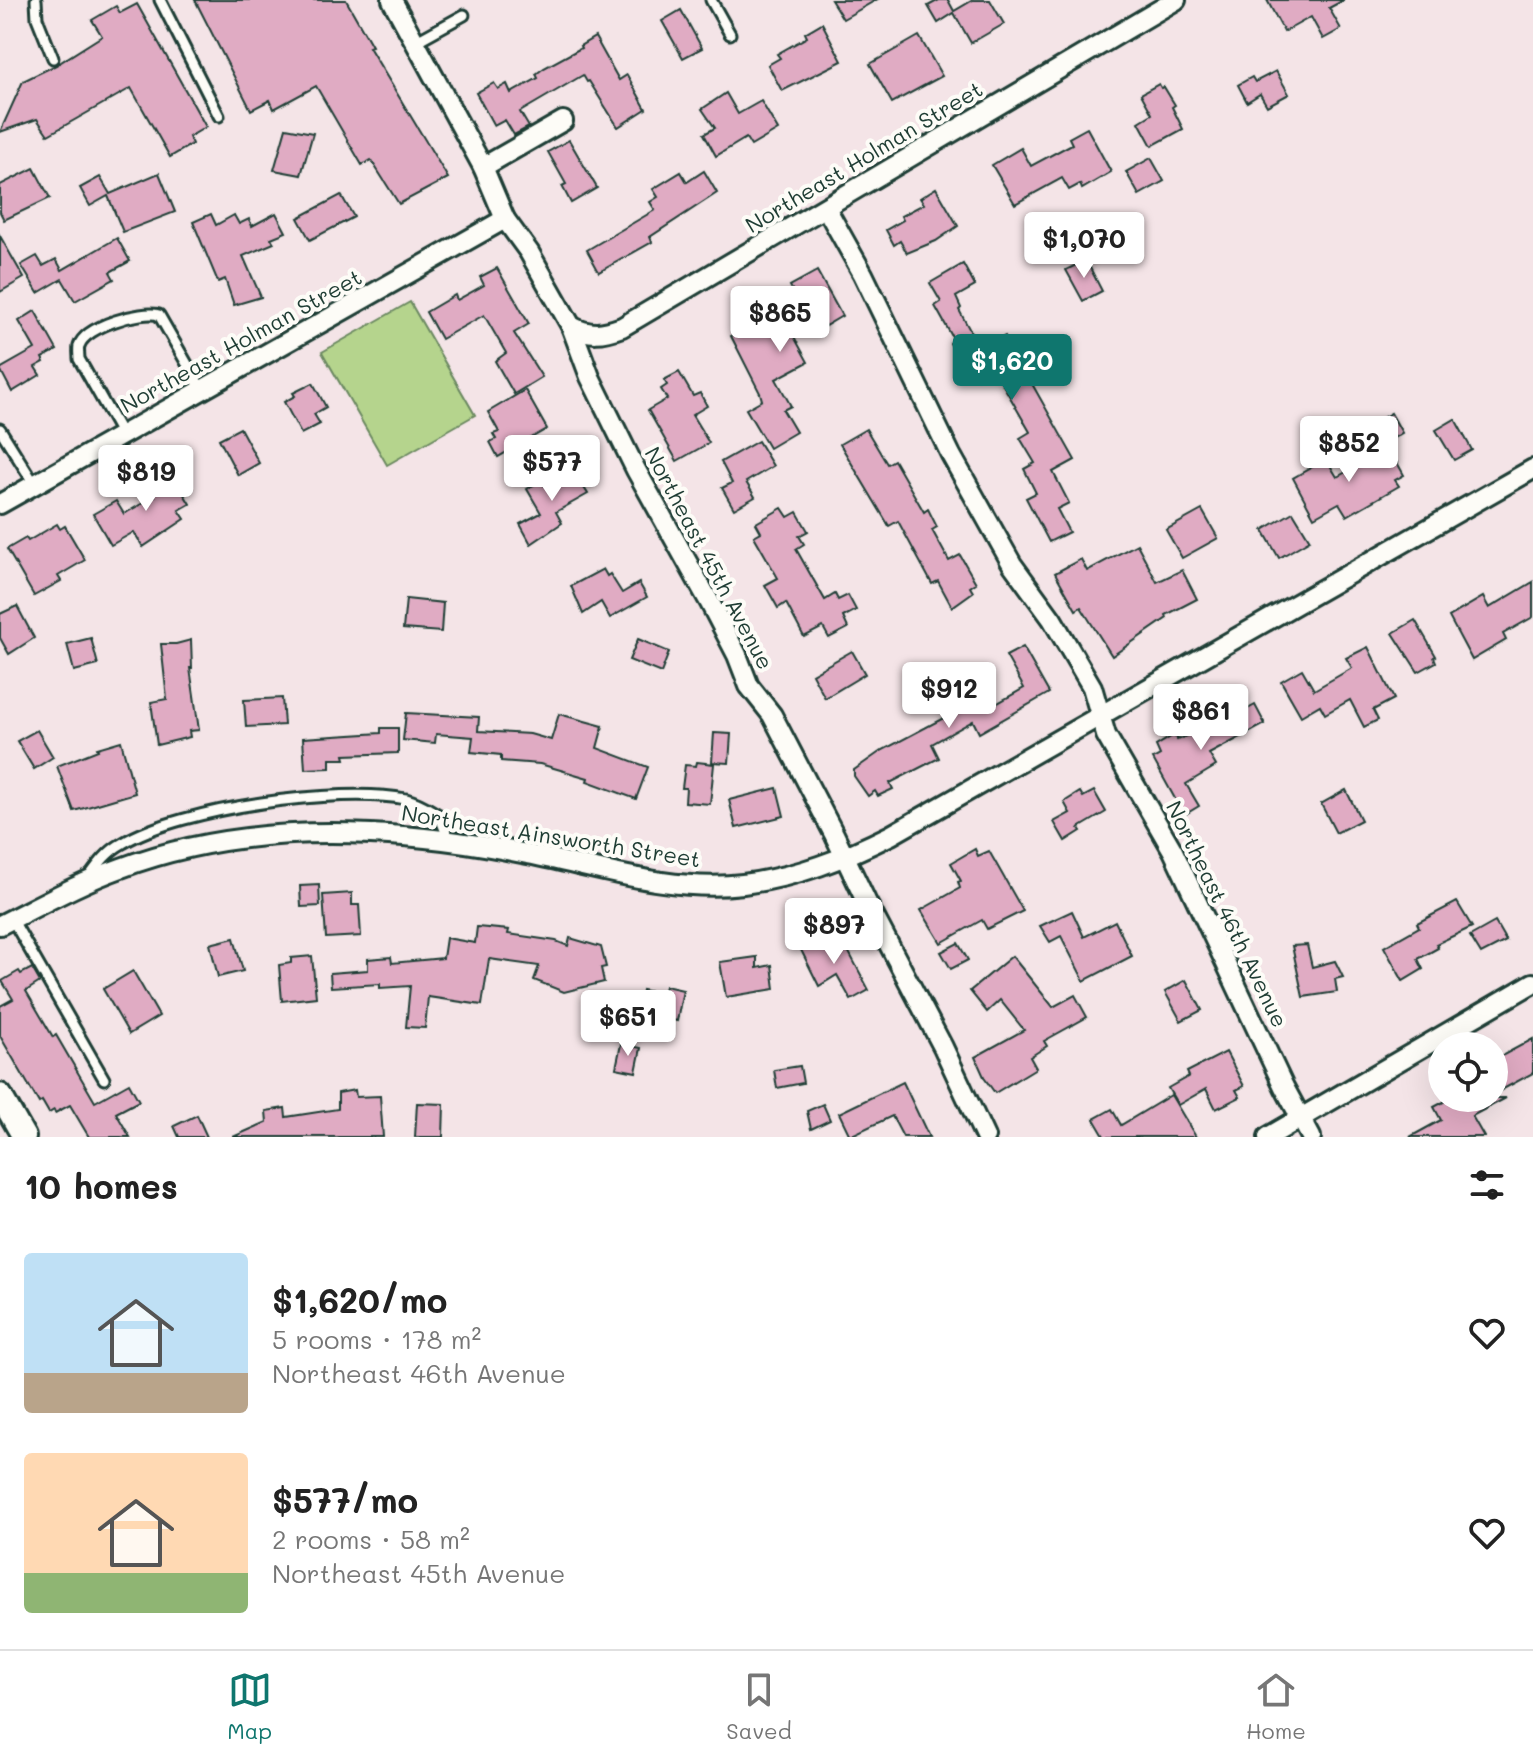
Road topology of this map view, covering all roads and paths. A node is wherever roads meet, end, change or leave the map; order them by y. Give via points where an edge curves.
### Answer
1 (36, 0) edge
2 (160, 0) edge
3 (392, 0) edge
4 (711, 0) edge
5 (1176, 0) edge
6 (464, 15) dead end
7 (730, 34) dead end
8 (415, 42) junction
9 (53, 58) dead end
10 (219, 116) dead end
11 (563, 121) dead end
12 (483, 167) junction
13 (826, 208) junction
14 (505, 219) junction
15 (571, 326) junction
16 (202, 390) junction
17 (0, 429) edge
18 (122, 435) junction
19 (1533, 469) edge
20 (35, 485) junction
21 (0, 504) edge
22 (1102, 717) junction
23 (450, 842) junction
24 (844, 859) junction
25 (84, 883) junction
26 (6, 922) edge
27 (1533, 983) edge
28 (104, 1079) dead end
29 (0, 1095) edge
30 (1300, 1118) junction
31 (24, 1137) edge
32 (985, 1137) edge
33 (1268, 1137) edge
34 (1311, 1137) edge

1 - 9 lane via 37,18
2 - 10 lane
3 - 8 street, Northeast 45th Avenue
4 - 7 lane
5 - 13 street, Northeast Holman Street
6 - 8 lane
8 - 12 street, Northeast 45th Avenue
11 - 12 street
12 - 14 street, Northeast 45th Avenue
13 - 15 street, Northeast Holman Street via 622,327 598,334
13 - 22 street, Northeast 46th Avenue via 951,455 1012,564 1092,687
14 - 15 street, Northeast 45th Avenue
14 - 16 street, Northeast Holman Street
15 - 24 street, Northeast 45th Avenue via 636,470 749,686 772,715
16 - 18 street, Northeast Holman Street
16 - 18 lane via 159,315 148,312 98,328 78,346 79,359
17 - 20 lane
18 - 20 street, Northeast Holman Street
19 - 22 street, Northeast Ainsworth Street
20 - 21 street, Northeast Holman Street
22 - 24 street, Northeast Ainsworth Street
22 - 30 street, Northeast 46th Avenue via 1106,735 1173,851
23 - 24 street, Northeast Ainsworth Street via 650,880 711,885 779,878
23 - 25 street, Northeast Ainsworth Street via 371,834 247,837 151,858
23 - 25 lane via 439,815 409,800 353,796 260,804 193,816 141,834 105,855
24 - 32 street, Northeast 45th Avenue
25 - 26 street, Northeast Ainsworth Street
26 - 28 lane
27 - 30 street
29 - 31 street
30 - 33 street
30 - 34 street, Northeast 46th Avenue

